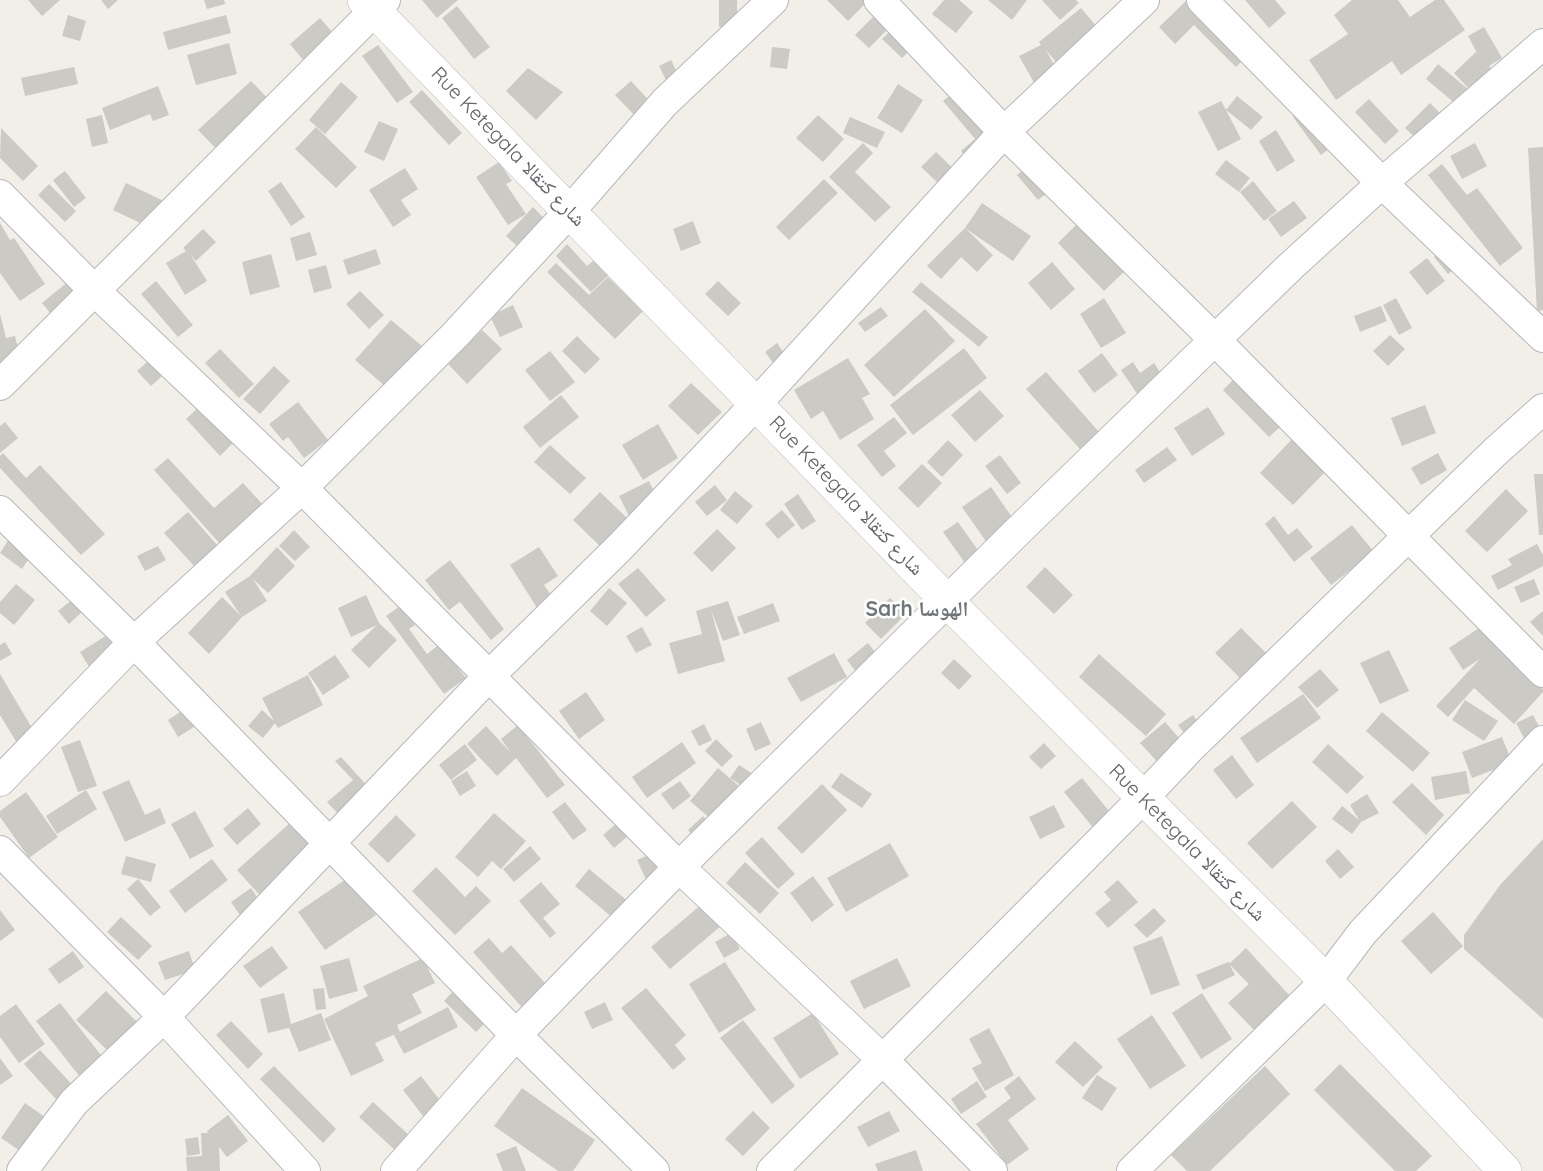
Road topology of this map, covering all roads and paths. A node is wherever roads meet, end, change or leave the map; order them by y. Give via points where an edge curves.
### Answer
1 (773, 0) edge
2 (879, 0) edge
3 (1144, 0) edge
4 (1202, 0) edge
5 (374, 4) edge
6 (1543, 44) edge
7 (1004, 132) junction
8 (1382, 183) junction
9 (0, 195) edge
10 (570, 211) junction
11 (95, 291) junction
12 (1543, 337) edge
13 (1214, 339) junction
14 (0, 385) edge
15 (757, 403) junction
16 (1543, 409) edge
17 (302, 488) junction
18 (0, 511) edge
19 (1409, 536) junction
20 (948, 602) junction
21 (134, 642) junction
22 (1543, 672) edge
23 (488, 677) junction
24 (1543, 741) edge
25 (0, 781) edge
26 (1142, 800) junction
27 (331, 842) junction
28 (0, 851) edge
29 (679, 867) junction
30 (1326, 981) junction
31 (164, 1017) junction
32 (516, 1035) junction
33 (883, 1059) junction
34 (22, 1171) edge
35 (305, 1171) edge
36 (396, 1171) edge
37 (654, 1171) edge
38 (772, 1171) edge
39 (992, 1171) edge
40 (1132, 1171) edge
41 (1505, 1171) edge

1 - 10 street via 665,102
2 - 7 street
3 - 7 street
4 - 8 street
5 - 10 street, Rue Ketegala شارع كتقالا
5 - 11 street
6 - 8 street
7 - 13 street
7 - 15 street
8 - 12 street
8 - 13 street
9 - 11 street
10 - 15 street, Rue Ketegala شارع كتقالا
10 - 17 street
11 - 14 street
11 - 17 street
13 - 19 street
13 - 20 street
15 - 20 street, Rue Ketegala شارع كتقالا
15 - 23 street via 620,547
16 - 19 street
17 - 21 street
17 - 23 street
18 - 21 street
19 - 22 street
19 - 26 street via 1191,747
20 - 26 street, Rue Ketegala شارع كتقالا
20 - 29 street
21 - 25 street
21 - 27 street
23 - 27 street
23 - 29 street
24 - 30 street via 1363,932
26 - 30 street, Rue Ketegala شارع كتقالا
26 - 33 street
27 - 31 street
27 - 32 street
28 - 31 street
29 - 32 street
29 - 33 street
30 - 40 street
30 - 41 street, Rue Ketegala شارع كتقالا
31 - 34 street via 74,1102
31 - 35 street
32 - 36 street
32 - 37 street
33 - 38 street
33 - 39 street

